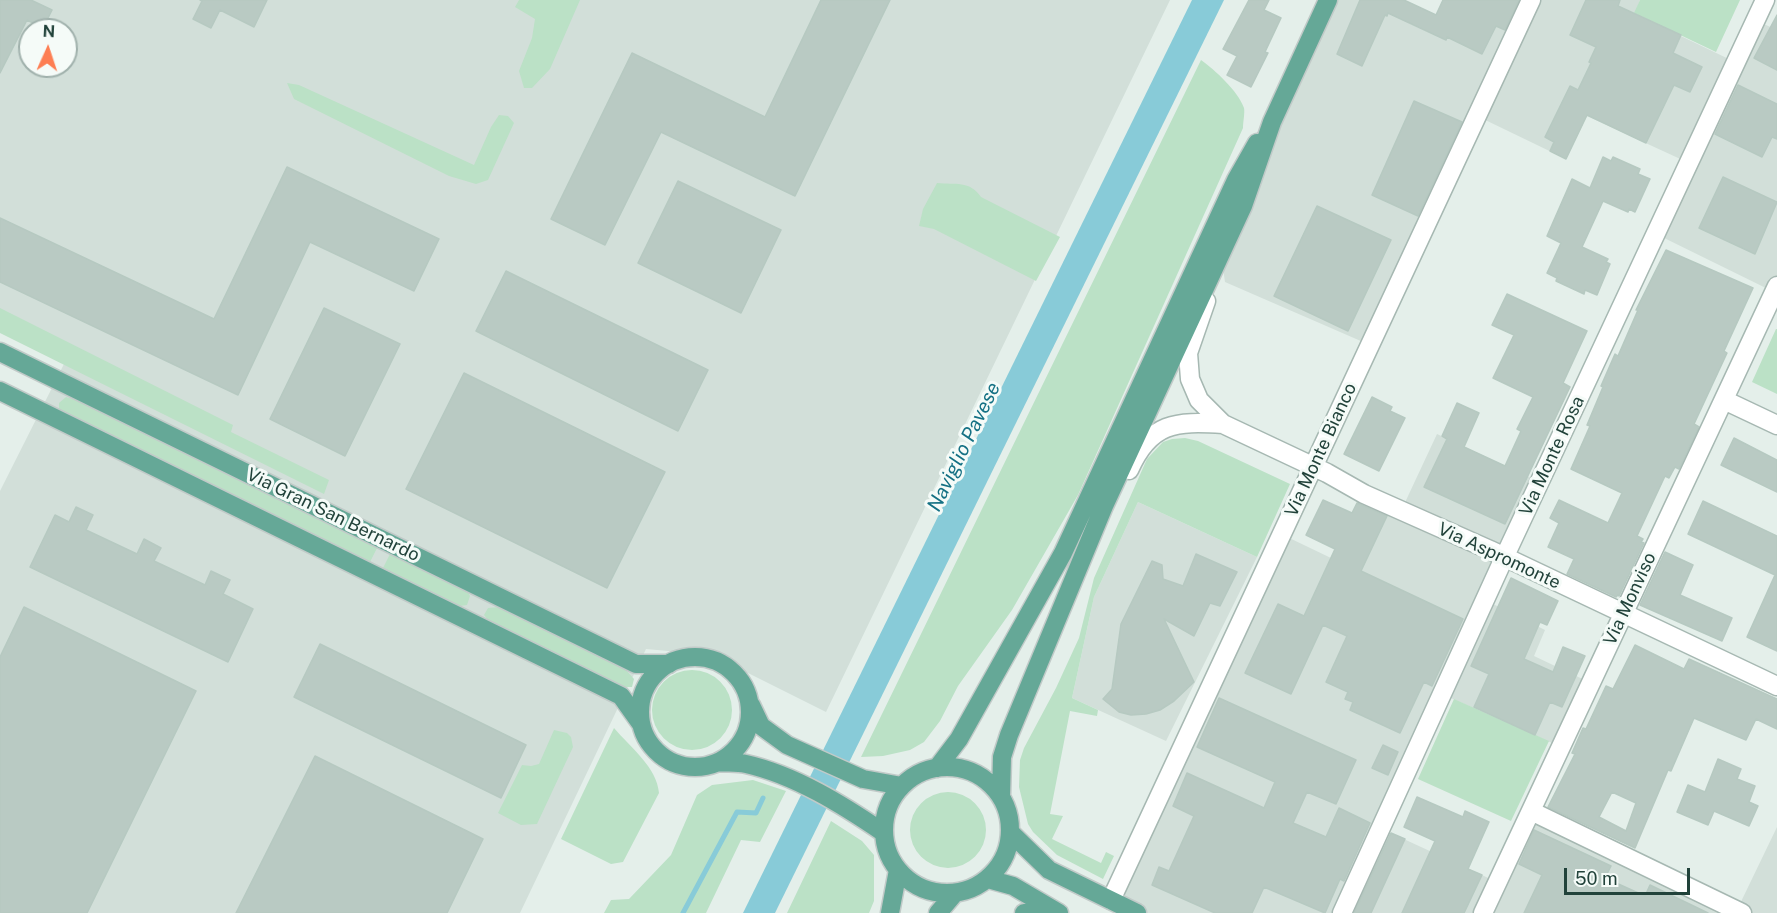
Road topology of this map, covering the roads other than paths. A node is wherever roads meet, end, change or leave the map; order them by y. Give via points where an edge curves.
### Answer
1 (1328, 0) edge
2 (1531, 0) edge
3 (1765, 0) edge
4 (1272, 122) junction
5 (1221, 255) junction
6 (1777, 286) edge
7 (0, 352) edge
8 (0, 391) edge
9 (1724, 400) junction
10 (1223, 424) junction
11 (1777, 425) edge
12 (1312, 467) junction
13 (1089, 541) junction
14 (1504, 558) junction
15 (1623, 614) junction
16 (669, 664) junction
17 (1777, 686) edge
18 (749, 700) junction
19 (641, 724) junction
20 (718, 762) junction
21 (937, 768) junction
22 (902, 786) junction
23 (1000, 796) junction
24 (1531, 812) junction
25 (884, 833) junction
26 (1011, 833) junction
27 (898, 870) junction
28 (988, 879) junction
29 (955, 893) junction
30 (1111, 900) junction
31 (890, 913) edge
32 (938, 913) edge
33 (1024, 913) edge
34 (1036, 913) edge
35 (1059, 913) edge
36 (1137, 913) edge
37 (1342, 913) edge
38 (1483, 913) edge
39 (1742, 913) edge

1 - 4 main road
2 - 12 street, Via Monte Bianco
3 - 14 street, Via Monte Rosa
4 - 5 main road
4 - 21 main road via 1236,180 1063,554 959,739
5 - 10 street via 1188,353 1190,379 1198,400
5 - 13 main road
6 - 9 street, Via Monviso
7 - 16 main road, Via Gran San Bernardo via 636,664
8 - 19 main road, Via Gran San Bernardo via 621,696
9 - 11 street
9 - 15 street, Via Monviso
10 - 12 street, Via Aspromonte
10 - 13 street via 1179,423 1145,443 1133,460 1108,516
12 - 14 street, Via Aspromonte
12 - 30 street, Via Monte Bianco
13 - 23 main road via 1009,735 1002,757
14 - 15 street, Via Aspromonte
14 - 37 street, Via Monte Rosa
15 - 17 street, Via Aspromonte
15 - 24 street, Via Monviso
16 - 18 main road via 693,657 718,662 738,677
16 - 19 main road via 655,674 645,689 640,706
18 - 20 main road via 749,724 743,740
18 - 22 main road via 761,726 787,745 863,779
19 - 20 main road via 653,747 674,763 692,767
20 - 25 main road via 743,763 772,771 847,808
21 - 22 main road
21 - 23 main road via 973,772
22 - 25 main road via 892,800
23 - 26 main road via 1009,814
24 - 38 street, Via Monviso
24 - 39 street
25 - 27 main road
26 - 28 main road via 1003,859
26 - 30 main road via 1049,870
27 - 29 main road via 923,889
27 - 31 main road
28 - 29 main road
28 - 35 main road via 1013,886
29 - 32 main road
30 - 36 main road
33 - 34 main road

